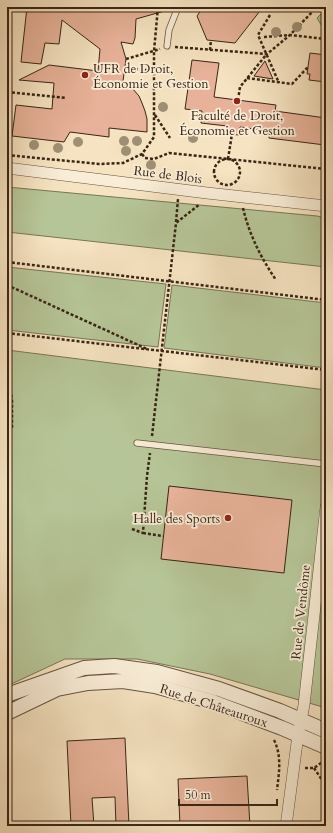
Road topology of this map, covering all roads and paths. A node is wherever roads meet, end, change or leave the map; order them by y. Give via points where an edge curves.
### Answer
1 (158, 7) edge
2 (178, 7) edge
3 (316, 7) edge
4 (192, 8) edge
5 (200, 10) dead end
6 (270, 15) dead end
7 (290, 35) junction
8 (264, 37) dead end
9 (211, 40) dead end
10 (326, 40) edge
11 (167, 46) junction
12 (210, 50) junction
13 (154, 51) junction
14 (267, 54) junction
15 (126, 59) dead end
16 (124, 68) dead end
17 (308, 68) dead end
18 (154, 71) dead end
19 (247, 78) junction
20 (279, 83) junction
21 (7, 92) edge
22 (66, 98) dead end
23 (238, 100) dead end
24 (154, 114) junction
25 (170, 138) dead end
26 (231, 141) dead end
27 (7, 154) edge
28 (142, 154) junction
29 (228, 159) junction
30 (7, 168) edge
31 (326, 169) edge
32 (179, 189) junction
33 (207, 193) junction
34 (240, 196) junction
35 (326, 206) edge
36 (176, 223) junction
37 (7, 262) edge
38 (276, 280) dead end
39 (169, 281) junction
40 (7, 285) edge
41 (326, 300) edge
42 (7, 333) edge
43 (149, 350) junction
44 (161, 351) junction
45 (7, 365) edge
46 (326, 370) edge
47 (12, 428) dead end
48 (137, 444) dead end
49 (151, 445) junction
50 (326, 464) edge
51 (326, 507) edge
52 (132, 529) dead end
53 (143, 533) junction
54 (163, 536) dead end
55 (7, 695) edge
56 (7, 713) edge
57 (300, 720) junction
58 (326, 731) edge
59 (298, 735) junction
60 (273, 738) dead end
61 (325, 754) edge
62 (280, 764) dead end
63 (305, 768) dead end
64 (314, 768) junction
65 (326, 786) edge
66 (286, 826) edge

1 - 13 path
2 - 11 lane via 169,30
3 - 7 path
4 - 5 path
6 - 14 path via 258,35
7 - 8 path
7 - 10 path
7 - 14 path
9 - 12 path
11 - 12 path
11 - 13 path
12 - 14 path
13 - 15 path
13 - 24 path
14 - 19 path
14 - 20 path
16 - 18 path
17 - 20 path via 292,84
19 - 20 path
19 - 23 path via 240,87
21 - 22 path
24 - 25 path
24 - 28 path via 154,137
26 - 29 path via 232,134
27 - 28 path via 98,164 123,163
28 - 29 path via 145,158 154,159 169,153
29 - 29 path via 220,162 214,169 215,178 226,186 234,184 240,174 236,163
29 - 31 path
30 - 32 street, Rue de Blois
32 - 33 street, Rue de Blois
32 - 36 path
33 - 34 street, Rue de Blois
33 - 36 path via 206,200
34 - 35 street, Rue de Blois
34 - 38 path via 250,232
36 - 39 path
37 - 39 path
39 - 41 path
39 - 44 path
40 - 43 path
42 - 43 path
43 - 44 path
44 - 46 path
44 - 49 path
45 - 47 path via 12,401
48 - 49 lane
49 - 50 lane
49 - 53 path
51 - 57 street, Rue de Vendôme via 304,705
52 - 53 path
53 - 54 path
55 - 57 street, Rue de Châteauroux via 84,668 114,666 157,672 218,689
56 - 59 street, Rue de Châteauroux via 57,688 122,681 155,686 213,702
57 - 58 street, Rue de Châteauroux
57 - 59 street, Rue de Vendôme
59 - 61 street, Rue de Châteauroux
59 - 66 street, Rue de Vendôme
60 - 62 path via 279,752
61 - 64 path
63 - 64 path
64 - 65 path

